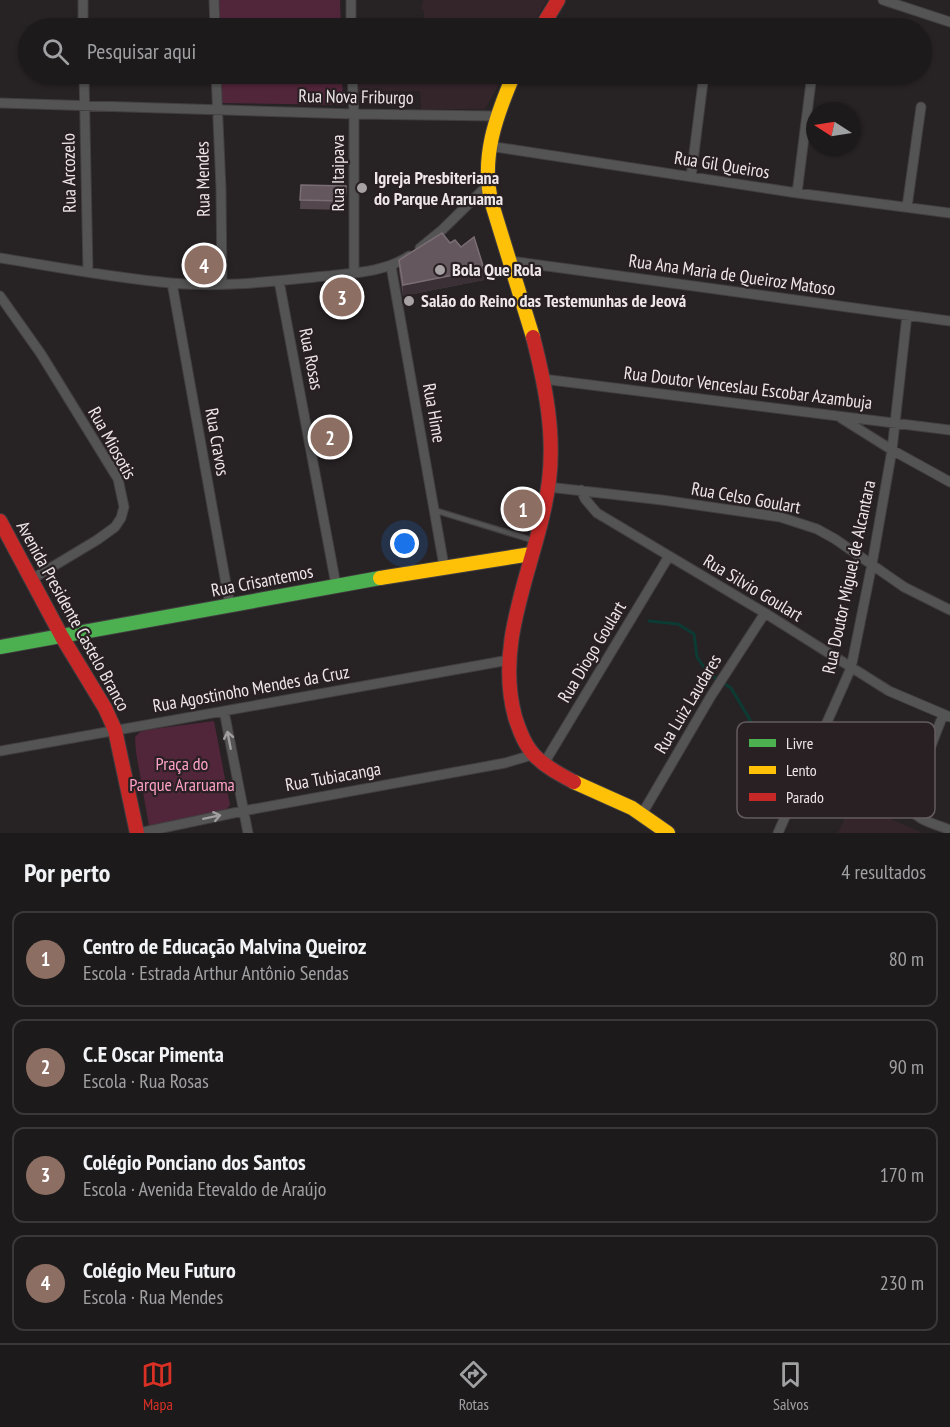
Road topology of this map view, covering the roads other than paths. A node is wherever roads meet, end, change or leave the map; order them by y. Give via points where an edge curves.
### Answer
1 (83, 0) edge
2 (214, 0) edge
3 (351, 0) edge
4 (558, 0) edge
5 (883, 0) edge
6 (83, 18) edge
7 (215, 18) edge
8 (351, 18) edge
9 (547, 18) edge
10 (950, 22) edge
11 (84, 84) edge
12 (217, 84) edge
13 (352, 84) edge
14 (509, 84) edge
15 (703, 84) edge
16 (811, 84) edge
17 (0, 103) edge
18 (84, 105) junction
19 (921, 107) dead end
20 (218, 110) junction
21 (354, 114) junction
22 (495, 116) junction
23 (489, 146) junction
24 (691, 177) junction
25 (488, 185) junction
26 (797, 193) junction
27 (907, 207) junction
28 (950, 213) edge
29 (0, 258) edge
30 (510, 261) junction
31 (391, 266) junction
32 (88, 272) junction
33 (354, 273) junction
34 (279, 281) junction
35 (172, 283) junction
36 (222, 283) junction
37 (0, 297) edge
38 (907, 315) junction
39 (950, 321) edge
40 (543, 380) junction
41 (838, 417) junction
42 (895, 423) junction
43 (950, 430) edge
44 (892, 450) junction
45 (950, 482) edge
46 (548, 487) junction
47 (581, 490) junction
48 (434, 510) junction
49 (0, 522) edge
50 (533, 547) junction
51 (669, 556) junction
52 (872, 564) junction
53 (444, 566) junction
54 (32, 579) junction
55 (336, 585) junction
56 (230, 606) junction
57 (950, 610) edge
58 (765, 613) junction
59 (62, 637) junction
60 (0, 647) edge
61 (509, 660) junction
62 (851, 668) junction
63 (224, 711) junction
64 (947, 716) edge
65 (827, 722) edge
66 (116, 730) junction
67 (935, 743) edge
68 (0, 751) edge
69 (532, 754) junction
70 (543, 765) junction
71 (243, 811) junction
72 (642, 814) junction
73 (784, 818) edge
74 (922, 818) edge
75 (950, 830) edge
76 (138, 833) edge
77 (248, 833) edge
78 (668, 833) edge
79 (778, 833) edge

1 - 6 street
2 - 7 street
3 - 8 street
4 - 9 main road
5 - 10 street
11 - 18 street, Rua Arcozelo
12 - 20 street, Rua Mendes
13 - 21 street, Rua Itaipava
14 - 22 main road
15 - 24 street
16 - 26 street
17 - 18 street, Rua Nova Friburgo
18 - 20 street, Rua Nova Friburgo
18 - 32 street, Rua Arcozelo
19 - 27 street
20 - 21 street, Rua Nova Friburgo
20 - 36 street, Rua Mendes
21 - 22 street, Rua Nova Friburgo
21 - 33 street, Rua Itaipava
22 - 23 main road
23 - 24 street, Rua Gil Queiros
23 - 25 main road
24 - 26 street, Rua Gil Queiros
25 - 30 main road
25 - 31 street via 442,230
26 - 27 street, Rua Gil Queiros
27 - 28 street, Rua Gil Queiros
29 - 32 street
30 - 38 street, Rua Ana Maria de Queiroz Matoso
30 - 40 main road
31 - 33 street
31 - 48 street, Rua Hime
32 - 35 street
33 - 34 street
34 - 36 street
34 - 55 street, Rua Rosas
35 - 36 street
35 - 56 street, Rua Cravos
37 - 54 street, Rua Miosotis via 41,354 118,479 124,507 115,527
38 - 39 street, Rua Ana Maria de Queiroz Matoso
38 - 42 street, Rua Doutor Miguel de Alcantara
40 - 41 street, Rua Doutor Venceslau Escobar Azambuja
40 - 46 main road via 550,426
41 - 42 street, Rua Doutor Venceslau Escobar Azambuja
41 - 44 street
42 - 43 street, Rua Doutor Venceslau Escobar Azambuja
42 - 44 street, Rua Doutor Miguel de Alcantara
44 - 45 street
44 - 52 street, Rua Doutor Miguel de Alcantara
46 - 47 street, Rua Celso Goulart
46 - 50 main road
47 - 51 street, Rua Silvio Goulart via 597,513
47 - 52 street, Rua Celso Goulart via 780,517 835,539
48 - 50 lane
48 - 53 street, Rua Hime
49 - 54 main road, Avenida Presidente Castelo Branco
50 - 53 main road, Rua Crisantemos
50 - 61 main road
51 - 58 street, Rua Silvio Goulart
51 - 70 street, Rua Diogo Goulart
52 - 57 street, Rua Celso Goulart via 904,587
52 - 62 street, Rua Doutor Miguel de Alcantara
53 - 55 main road, Rua Crisantemos
54 - 59 main road, Avenida Presidente Castelo Branco
55 - 56 main road, Rua Crisantemos
56 - 59 main road, Rua Crisantemos
58 - 62 street, Rua Silvio Goulart
58 - 72 street, Rua Luiz Laudares
59 - 60 main road, Rua Crisantemos
59 - 66 main road, Avenida Presidente Castelo Branco
61 - 63 street, Rua Agostinoho Mendes da Cruz
61 - 69 main road via 513,711
62 - 64 street, Rua Silvio Goulart via 906,700
62 - 65 street, Rua Doutor Miguel de Alcantara
63 - 66 street, Rua Agostinoho Mendes da Cruz
71 -> 63 street
64 - 67 street
66 - 68 street, Rua Agostinoho Mendes da Cruz
66 - 76 main road, Avenida Presidente Castelo Branco
69 - 70 main road
69 - 71 street, Rua Tubiacanga via 505,763
70 - 72 main road
76 -> 71 street, Rua Tubiacanga
71 - 77 street
72 - 78 main road
73 - 79 street, Rua Doutor Miguel de Alcantara
74 - 75 street

